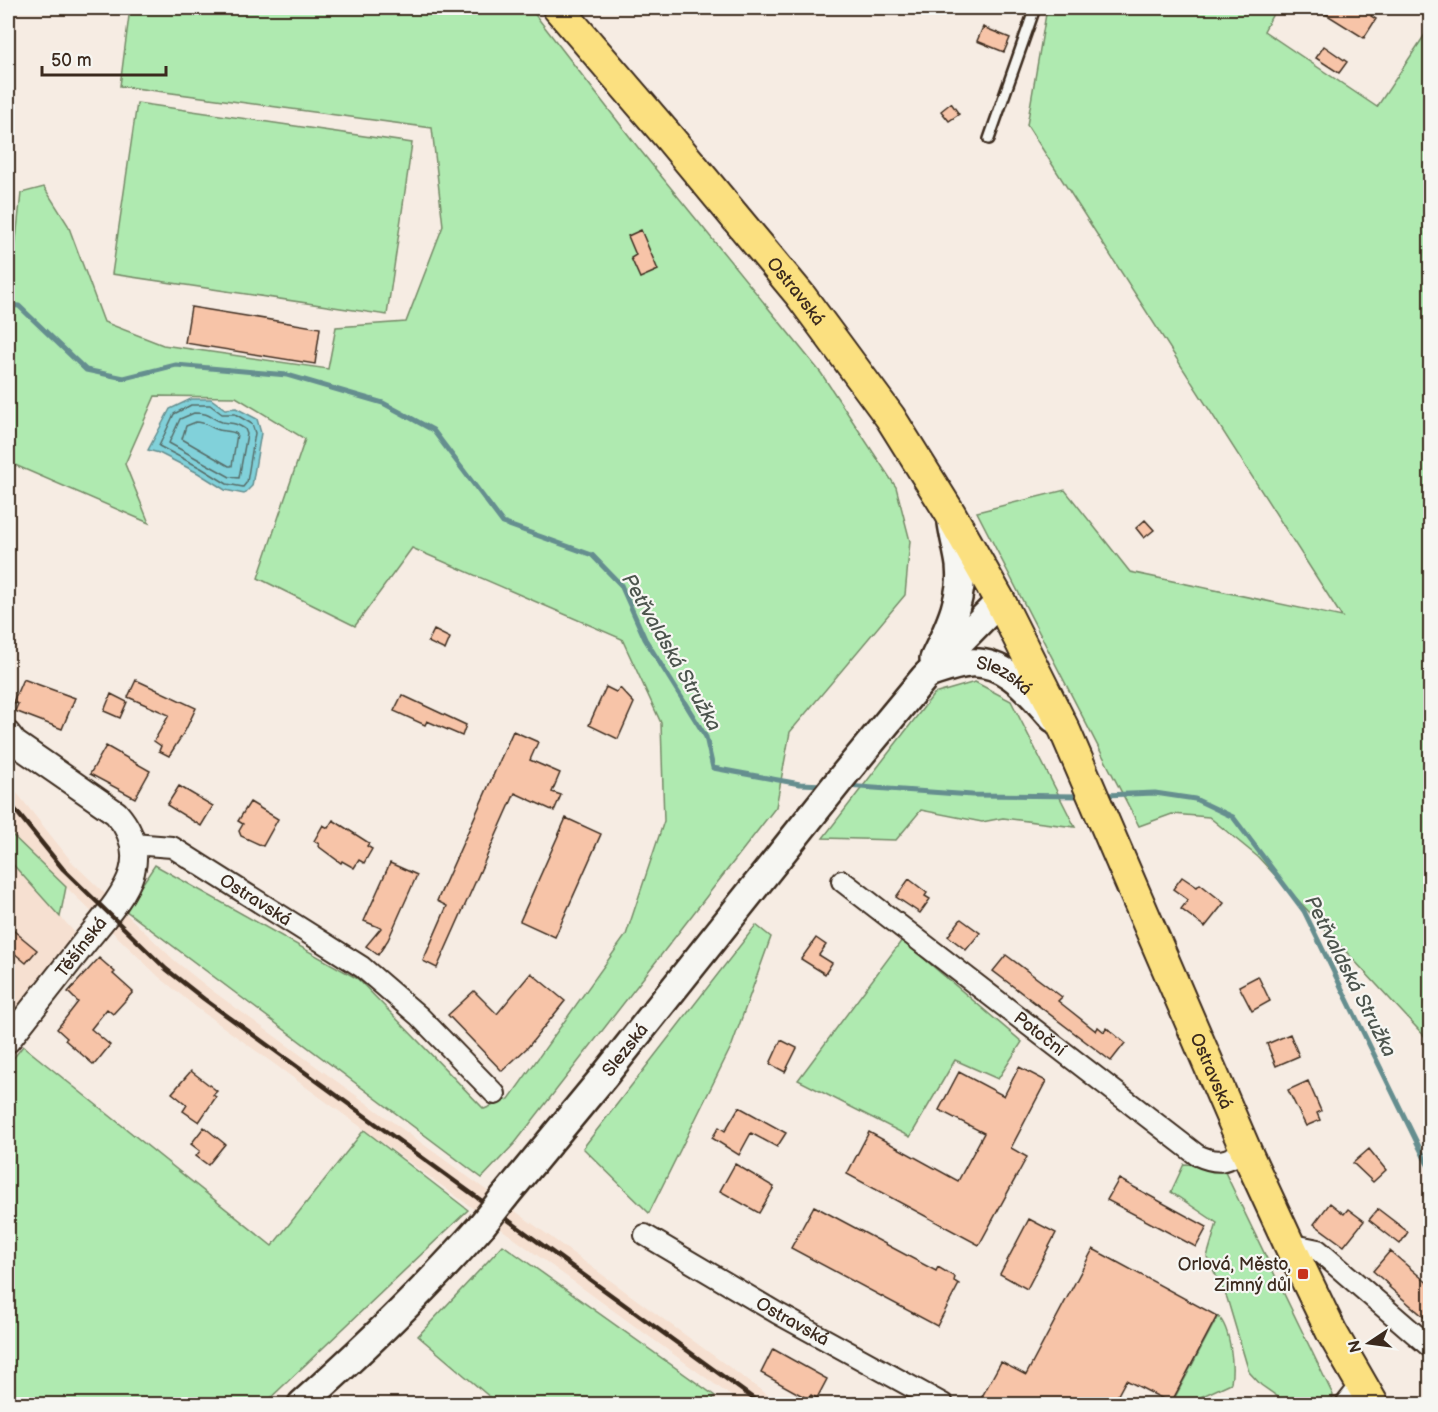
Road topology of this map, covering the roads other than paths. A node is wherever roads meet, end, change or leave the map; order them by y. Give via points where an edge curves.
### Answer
1 (558, 8) edge
2 (1035, 8) edge
3 (989, 139) dead end
4 (950, 513) junction
5 (1000, 601) junction
6 (927, 675) junction
7 (1065, 731) junction
8 (8, 734) edge
9 (133, 844) junction
10 (842, 881) dead end
11 (8, 1040) edge
12 (495, 1094) dead end
13 (1246, 1151) junction
14 (645, 1234) dead end
15 (1288, 1244) junction
16 (1431, 1347) edge
17 (1360, 1398) edge
18 (302, 1404) edge
19 (943, 1404) edge

1 - 4 main road, Ostravská via 800,295 890,417
2 - 3 lane
4 - 5 main road, Ostravská
4 - 6 main road via 960,566 960,591
5 - 6 main road, Slezská
5 - 7 main road, Ostravská
6 - 7 main road, Slezská via 968,663 1004,670
6 - 18 main road, Slezská, bridge via 482,1225 368,1344
7 - 13 main road, Ostravská
8 - 9 street via 15,743 116,813 127,825
9 - 11 street, Těšínská via 132,873 108,913
9 - 12 street, Ostravská via 172,847 362,967 419,1016
10 - 13 street, Potoční via 1197,1155 1210,1161 1224,1161
13 - 15 main road, Ostravská
14 - 19 street, Ostravská via 777,1313
15 - 16 street via 1318,1250
15 - 17 main road, Ostravská

